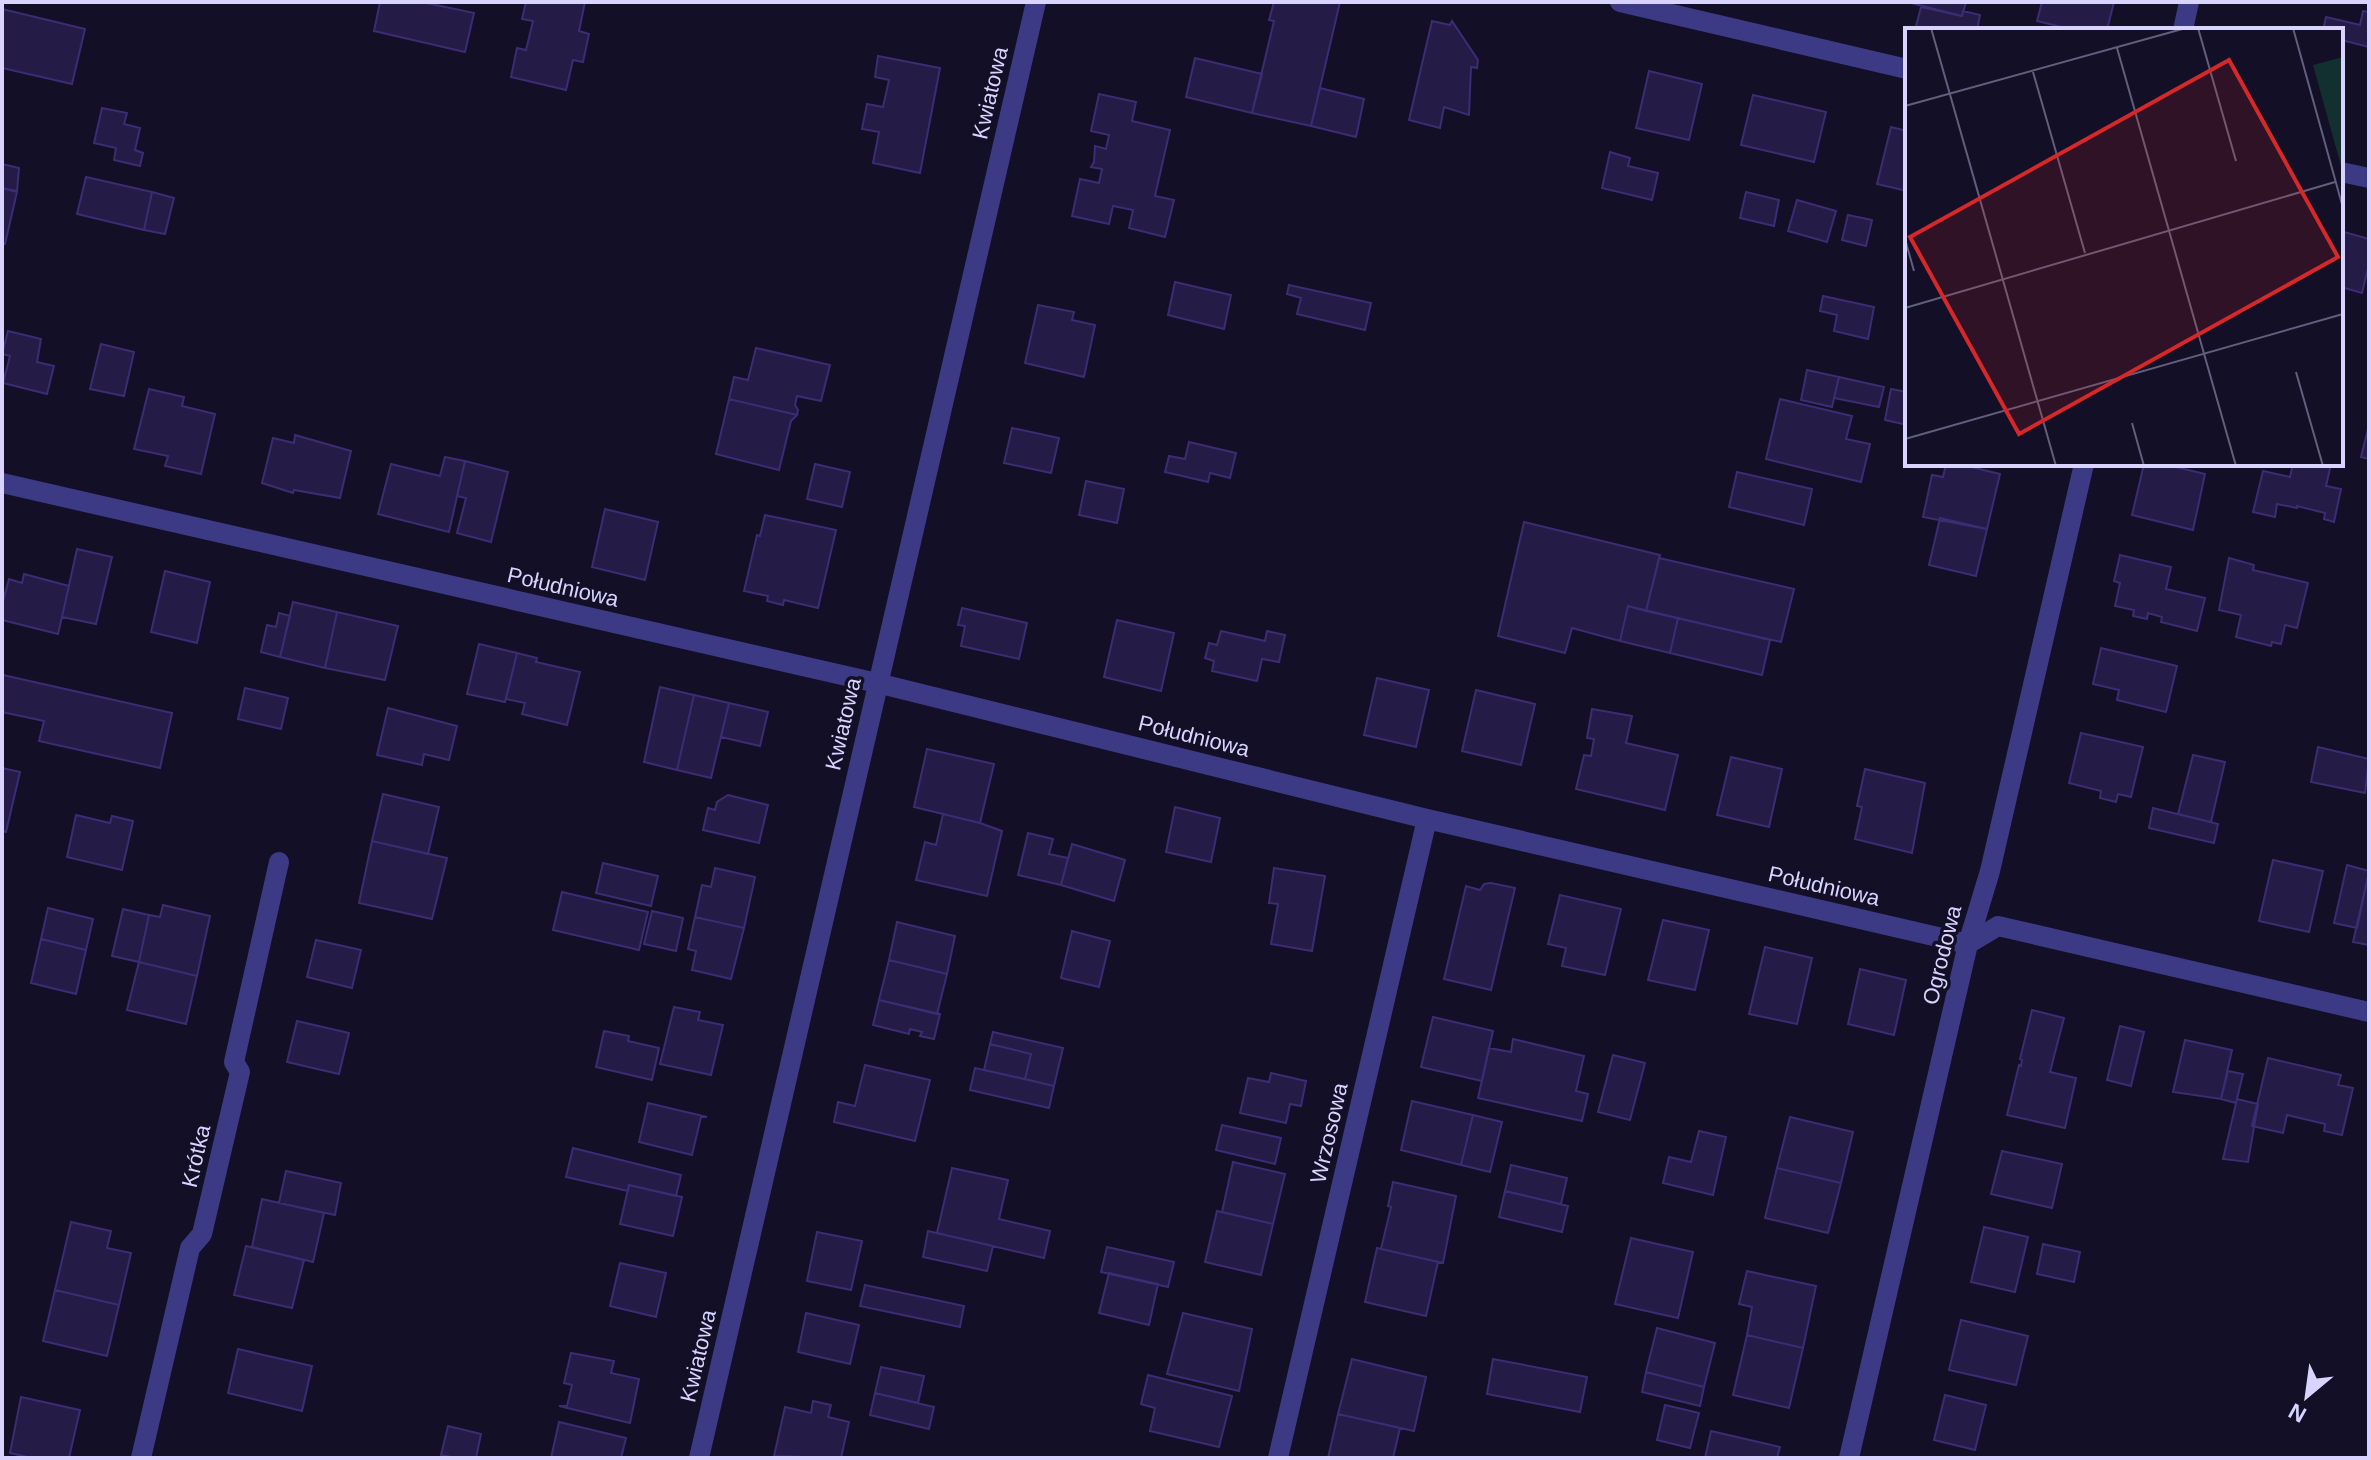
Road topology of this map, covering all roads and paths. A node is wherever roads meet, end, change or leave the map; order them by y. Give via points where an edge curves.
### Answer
1 (1036, 2) edge
2 (1620, 2) edge
3 (2189, 2) edge
4 (2183, 28) edge
5 (1905, 69) edge
6 (2343, 172) edge
7 (2369, 178) edge
8 (2084, 466) edge
9 (2, 483) edge
10 (877, 683) junction
11 (1427, 819) junction
12 (279, 862) dead end
13 (1968, 944) junction
14 (2369, 1012) edge
15 (141, 1458) edge
16 (699, 1458) edge
17 (1278, 1458) edge
18 (1849, 1458) edge

1 - 10 street, Kwiatowa
2 - 5 street
3 - 4 street
6 - 7 street
8 - 13 street, Ogrodowa via 1990,871
9 - 10 street, Południowa
10 - 11 street, Południowa
10 - 16 street, Kwiatowa
11 - 13 street, Południowa
11 - 17 street, Wrzosowa
12 - 15 street, Krótka via 234,1062 240,1072 202,1234 190,1248
13 - 14 street via 1998,926
13 - 18 street, Ogrodowa

